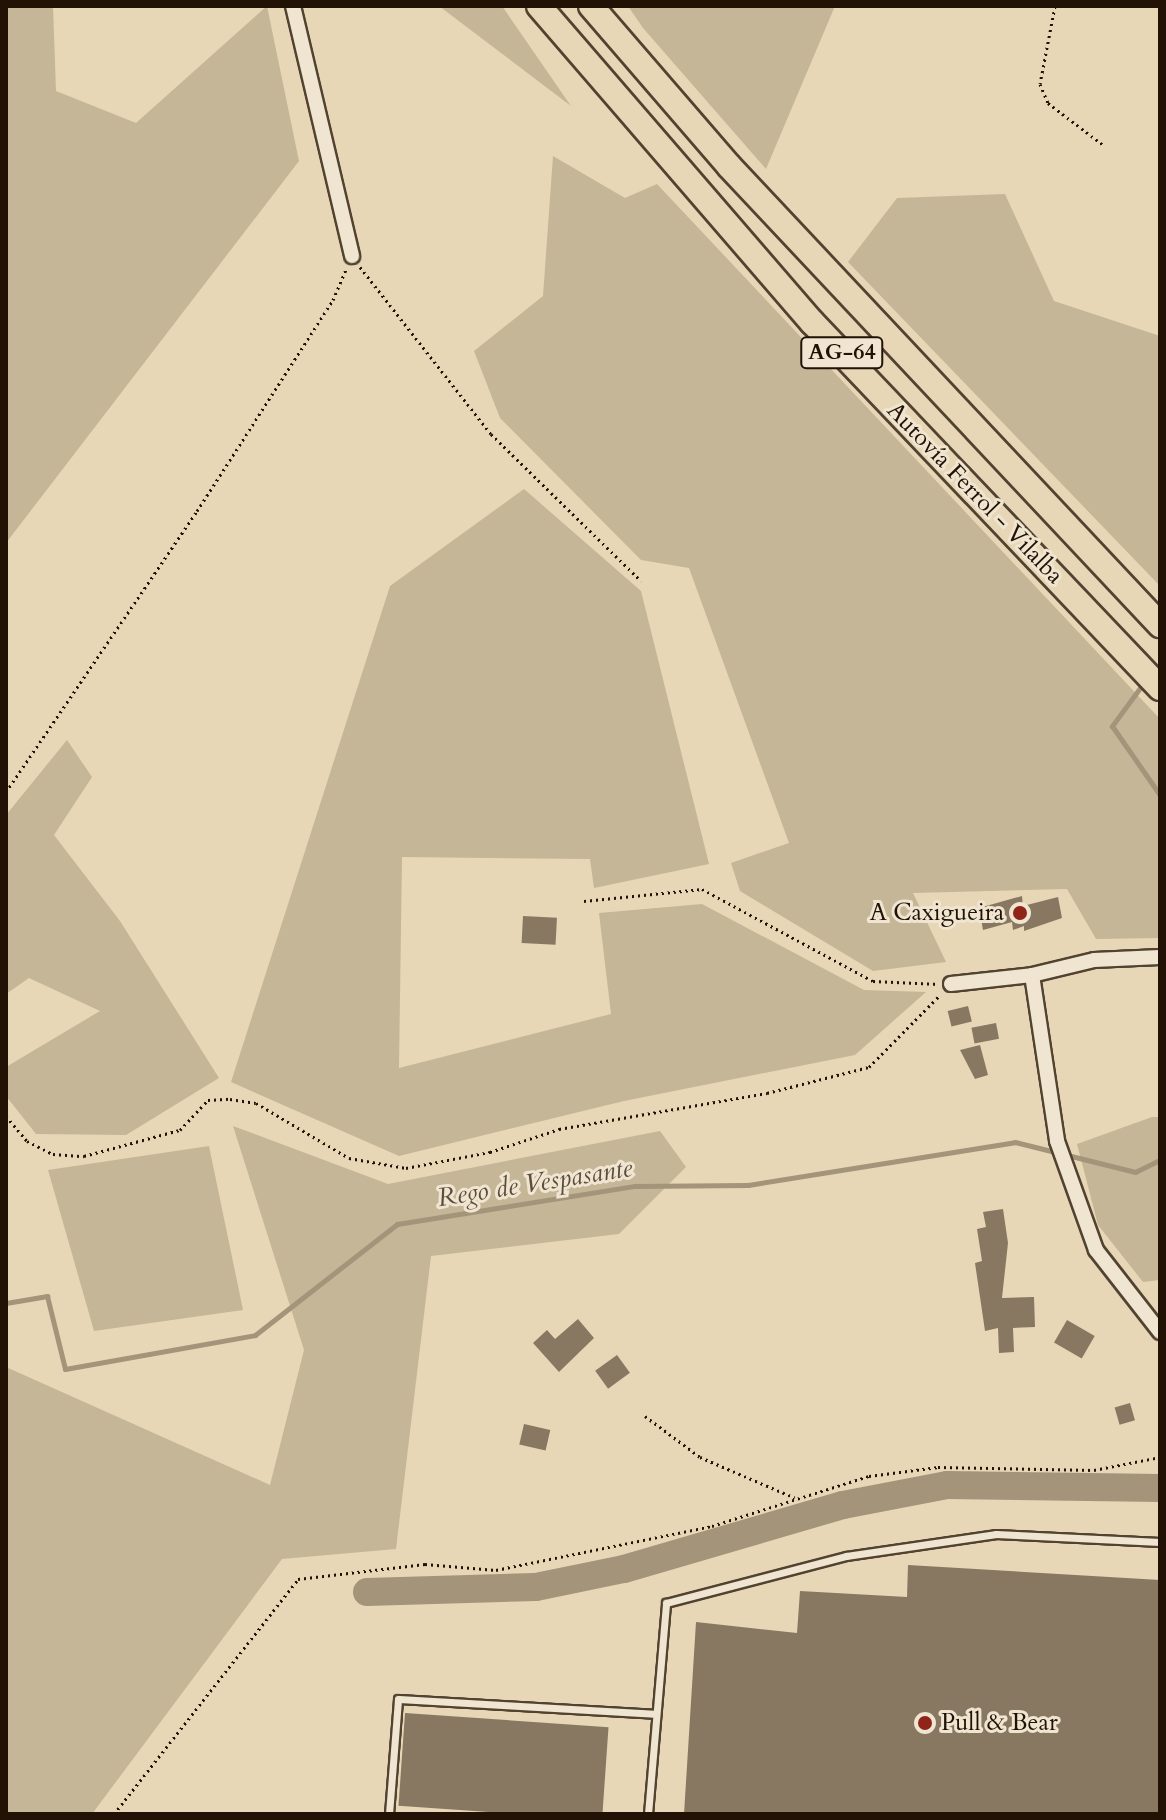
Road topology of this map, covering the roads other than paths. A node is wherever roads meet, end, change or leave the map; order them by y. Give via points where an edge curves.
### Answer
1 (293, 6) edge
2 (539, 6) edge
3 (591, 6) edge
4 (352, 256) road end
5 (1160, 625) edge
6 (1160, 688) edge
7 (1160, 957) edge
8 (1032, 975) junction
9 (951, 984) road end
10 (1160, 1332) edge
11 (1160, 1542) edge
12 (655, 1714) junction
13 (389, 1814) edge
14 (648, 1814) edge

1 - 4 street
2 - 6 highway, Autovía Ferrol - Vilalba / AG-64 via 812,322
3 - 5 highway, Autovía Ferrol - Vilalba / AG-64 via 729,166
7 - 8 street via 1094,960
8 - 9 street
8 - 10 street via 1057,1141 1096,1250
11 - 12 lane via 996,1534 846,1556 666,1603
12 - 13 lane via 398,1699
12 - 14 lane

